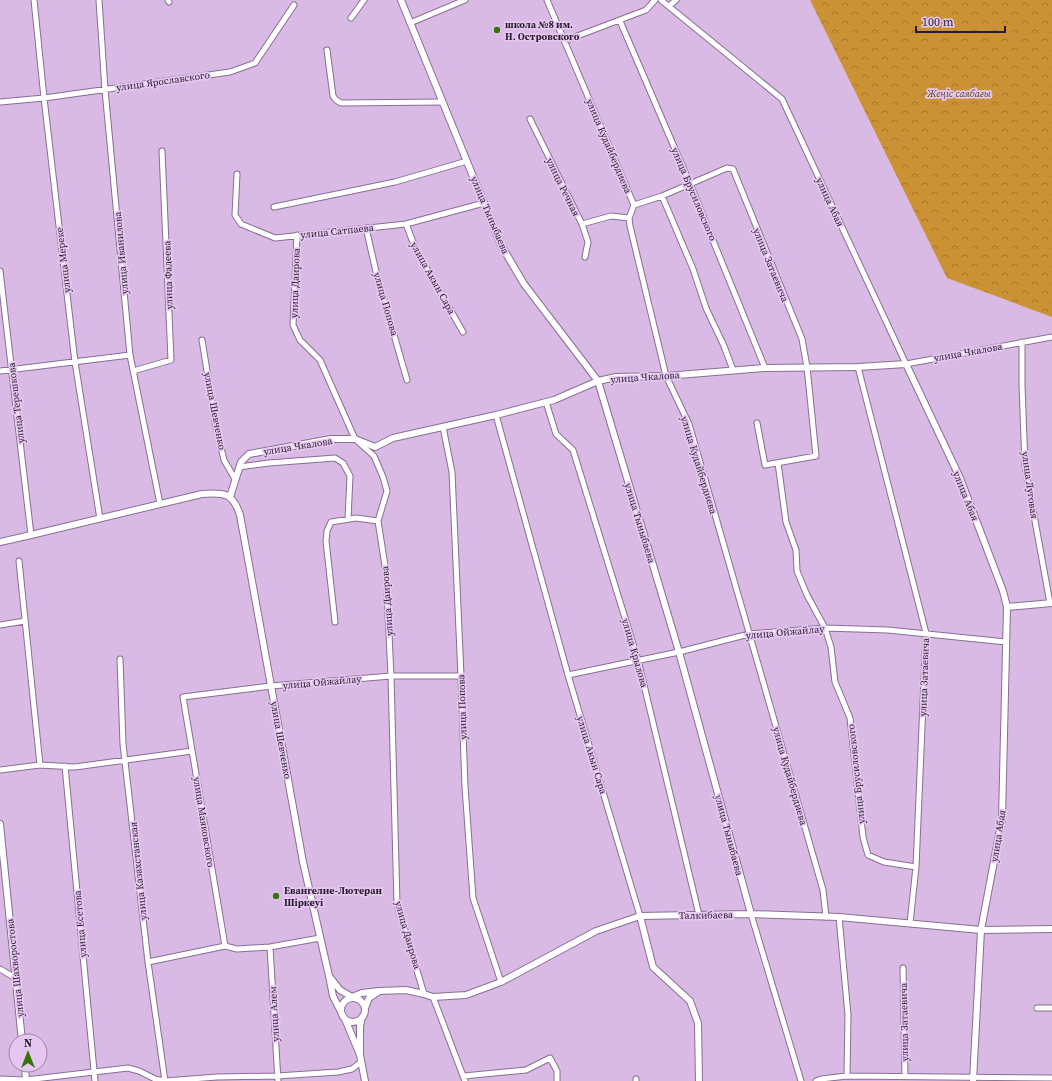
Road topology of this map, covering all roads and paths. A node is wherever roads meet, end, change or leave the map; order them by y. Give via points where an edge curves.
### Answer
1 (34, 0) edge
2 (99, 0) edge
3 (364, 0) edge
4 (401, 0) edge
5 (465, 0) edge
6 (547, 0) edge
7 (655, 0) edge
8 (661, 0) edge
9 (676, 0) edge
10 (294, 5) dead end
11 (669, 6) junction
12 (351, 18) dead end
13 (620, 21) junction
14 (410, 23) junction
15 (564, 41) junction
16 (327, 50) dead end
17 (105, 90) junction
18 (44, 98) junction
19 (0, 102) edge
20 (443, 102) junction
21 (530, 119) dead end
22 (162, 150) dead end
23 (467, 161) junction
24 (237, 174) dead end
25 (690, 184) junction
26 (662, 196) junction
27 (484, 203) junction
28 (634, 206) junction
29 (274, 207) dead end
30 (629, 218) junction
31 (406, 224) junction
32 (582, 224) junction
33 (366, 228) junction
34 (297, 235) junction
35 (585, 257) dead end
36 (0, 271) edge
37 (463, 332) dead end
38 (1052, 337) edge
39 (202, 340) dead end
40 (1022, 342) junction
41 (130, 355) junction
42 (76, 362) junction
43 (906, 364) junction
44 (807, 367) junction
45 (858, 367) junction
46 (765, 368) junction
47 (12, 370) junction
48 (733, 370) junction
49 (0, 371) edge
50 (133, 371) junction
51 (666, 376) junction
52 (407, 380) dead end
53 (598, 381) junction
54 (546, 402) junction
55 (496, 415) junction
56 (757, 423) dead end
57 (443, 427) junction
58 (355, 440) junction
59 (778, 463) junction
60 (239, 467) junction
61 (235, 479) junction
62 (230, 497) junction
63 (160, 504) junction
64 (348, 518) junction
65 (100, 519) junction
66 (378, 521) junction
67 (31, 535) junction
68 (0, 542) edge
69 (19, 561) dead end
70 (1051, 603) edge
71 (1007, 607) junction
72 (25, 621) junction
73 (335, 622) dead end
74 (0, 625) edge
75 (825, 628) junction
76 (926, 633) junction
77 (749, 634) junction
78 (1006, 642) junction
79 (679, 652) junction
80 (120, 659) dead end
81 (638, 660) junction
82 (568, 675) junction
83 (391, 676) junction
84 (462, 676) junction
85 (271, 686) junction
86 (183, 697) joint
87 (192, 751) junction
88 (125, 760) junction
89 (40, 765) junction
90 (65, 766) junction
91 (0, 770) edge
92 (0, 824) edge
93 (916, 867) junction
94 (751, 914) junction
95 (698, 915) junction
96 (640, 916) junction
97 (826, 917) junction
98 (839, 917) junction
99 (910, 923) junction
100 (1052, 929) edge
101 (981, 930) junction
102 (320, 938) junction
103 (225, 946) junction
104 (270, 947) junction
105 (148, 962) junction
106 (903, 968) dead end
107 (0, 970) edge
108 (329, 976) junction
109 (17, 979) junction
110 (501, 982) junction
111 (379, 991) junction
112 (424, 994) junction
113 (352, 998) junction
114 (432, 998) junction
115 (365, 1008) junction
116 (1037, 1008) dead end
117 (1052, 1008) edge
118 (340, 1010) junction
119 (362, 1017) junction
120 (345, 1019) junction
121 (21, 1033) edge
122 (360, 1055) junction
123 (361, 1062) junction
124 (94, 1072) junction
125 (847, 1076) junction
126 (905, 1076) junction
127 (0, 1078) edge
128 (1052, 1078) edge
129 (218, 1079) edge
130 (277, 1079) edge
131 (464, 1079) edge
132 (973, 1080) edge
133 (26, 1081) edge
134 (95, 1081) edge
135 (165, 1081) edge
136 (364, 1081) edge
137 (557, 1081) edge
138 (699, 1081) edge
139 (801, 1081) edge
140 (816, 1081) edge

1 - 18 street, улица Мереке
2 - 17 street, улица Иванилова
3 - 12 street
4 - 14 street, улица Тыныбаева
5 - 14 street
6 - 15 street, улица Кудайбердиева
7 - 13 street via 646,10
8 - 11 street, улица Абая
9 - 11 street
10 - 17 street, улица Ярославского via 255,63 230,72
11 - 43 street, улица Абая via 782,99
13 - 15 street
13 - 25 street, улица Брусиловского
14 - 20 street, улица Тыныбаева
15 - 28 street, улица Кудайбердиева
16 - 20 street via 333,96 341,103
17 - 18 street, улица Ярославского
17 - 41 street, улица Иванилова
18 - 19 street, улица Ярославского
18 - 42 street, улица Мереке
20 - 23 street, улица Тыныбаева
21 - 32 street, улица Речная
22 - 50 street, улица Фадеева via 171,360
23 - 27 street, улица Тыныбаева
23 - 29 street via 395,182
24 - 34 street, улица Сатпаева via 234,215 241,224 275,238
25 - 26 street
25 - 44 street, улица Затаевича via 727,168 733,169 802,339
25 - 46 street, улица Брусиловского
26 - 28 street
26 - 48 street
27 - 31 street, улица Сатпаева
27 - 53 street, улица Тыныбаева via 501,246 524,284
28 - 30 street, улица Кудайбердиева
30 - 32 street via 611,216
30 - 51 street, улица Кудайбердиева
31 - 33 street, улица Сатпаева
31 - 37 street, улица Акын Сара via 416,250
32 - 35 street, улица Речная via 588,242
33 - 34 street, улица Сатпаева
33 - 52 street, улица Попова
34 - 58 street, улица Даирова via 293,325 300,340 320,360
36 - 47 street, улица Терешкова
38 - 40 street, улица Чкалова
39 - 61 street, улица Шевченко via 224,460
40 - 43 street, улица Чкалова
40 - 70 street, улица Луговая via 1025,466
41 - 42 street
41 - 50 street, улица Иванилова
42 - 47 street
42 - 65 street, улица Мереке
43 - 45 street, улица Чкалова
43 - 71 street, улица Абая via 960,478
44 - 45 street, улица Чкалова
44 - 46 street, улица Чкалова
44 - 59 street via 816,456
45 - 76 street, улица Затаевича
46 - 48 street, улица Чкалова
47 - 49 street
47 - 67 street, улица Терешкова
48 - 51 street, улица Чкалова
50 - 63 street, улица Иванилова
51 - 53 street, улица Чкалова via 616,377
51 - 77 street, улица Кудайбердиева via 689,424
53 - 54 street, улица Чкалова
53 - 79 street, улица Тыныбаева
54 - 55 street, улица Чкалова
54 - 81 street, улица Крылова via 556,434 573,450
55 - 57 street, улица Чкалова
55 - 82 street, улица Акын Сара
56 - 59 street via 765,465
57 - 58 street, улица Чкалова via 393,438 375,447
57 - 84 street, улица Попова via 452,472
58 - 60 street, улица Чкалова via 331,439 249,454
58 - 66 street, улица Даирова via 374,456 383,476 387,491
59 - 75 street, улица Брусиловского via 786,522 796,550 797,571
60 - 61 street, улица Чкалова
60 - 64 street via 335,458 343,463 350,476
61 - 62 street, улица Чкалова
62 - 63 street via 210,493
62 - 85 street, улица Шевченко via 237,504
63 - 65 street
64 - 66 street
64 - 73 street via 331,522 327,531
65 - 67 street
66 - 83 street, улица Даирова via 386,572
67 - 68 street
69 - 72 street
70 - 71 street
71 - 78 street, улица Абая
72 - 74 street
72 - 89 street
75 - 76 street, улица Ойжайлау
75 - 77 street, улица Ойжайлау
75 - 93 street, улица Брусиловского via 831,647 835,682 850,718 862,836 868,855 884,862
76 - 78 street, улица Ойжайлау
76 - 93 street, улица Затаевича
77 - 79 street, улица Ойжайлау
77 - 97 street, улица Кудайбердиева via 823,890
78 - 101 street, улица Абая via 1002,819
79 - 81 street, улица Ойжайлау
79 - 94 street, улица Тыныбаева
80 - 88 street, улица Казахстанская
81 - 82 street, улица Ойжайлау
81 - 95 street, улица Крылова
82 - 96 street, улица Акын Сара
83 - 84 street, улица Ойжайлау
83 - 85 street, улица Ойжайлау
83 - 112 street, улица Даирова via 397,904
84 - 110 street, улица Попова via 465,787 473,898
85 - 86 street, улица Ойжайлау
85 - 102 street, улица Шевченко via 303,862
86 - 87 street, улица Маяковского
87 - 88 street
87 - 103 street, улица Маяковского
88 - 90 street
88 - 105 street, улица Казахстанская
89 - 90 street
89 - 91 street
90 - 124 street, улица Есетова
92 - 109 street, улица Шахворостова
93 - 99 street, улица Затаевича
94 - 95 street, Талкибаева
94 - 97 street, Талкибаева
94 - 139 street, улица Тыныбаева
95 - 96 street, Талкибаева
96 - 110 street, Талкибаева via 596,931
96 - 138 street, улица Акын Сара via 653,967 690,1001 698,1023
97 - 98 street, Талкибаева
98 - 99 street, Талкибаева
98 - 125 street via 848,1015
99 - 101 street, Талкибаева
100 - 101 street, Талкибаева
101 - 132 street, улица Абая
102 - 104 street
102 - 108 street, улица Шевченко
103 - 104 street via 237,950
103 - 105 street
104 - 130 street, улица Алем
105 - 135 street, улица Казахстанская
106 - 126 street, улица Затаевича
107 - 109 street
108 - 113 street via 340,990
108 - 118 street, улица Шевченко via 333,996
109 - 121 street, улица Шахворостова
110 - 114 street, Талкибаева via 466,995
111 - 112 street via 406,990
111 - 113 street via 362,993
111 - 115 street via 370,998
112 - 114 street
113 - 115 street via 359,999
113 - 118 street via 345,1000
114 - 131 street
115 - 119 street
116 - 117 street
118 - 120 street
119 - 120 street via 352,1022
119 - 122 street
120 - 122 street
122 - 123 street
123 - 130 street via 352,1069 338,1072
123 - 136 street
124 - 133 street
124 - 134 street, улица Есетова
124 - 135 street via 128,1068
125 - 126 street
125 - 140 street
126 - 132 street
127 - 133 street
128 - 132 street
129 - 130 street
129 - 135 street
131 - 137 street via 526,1070 550,1058 557,1071

